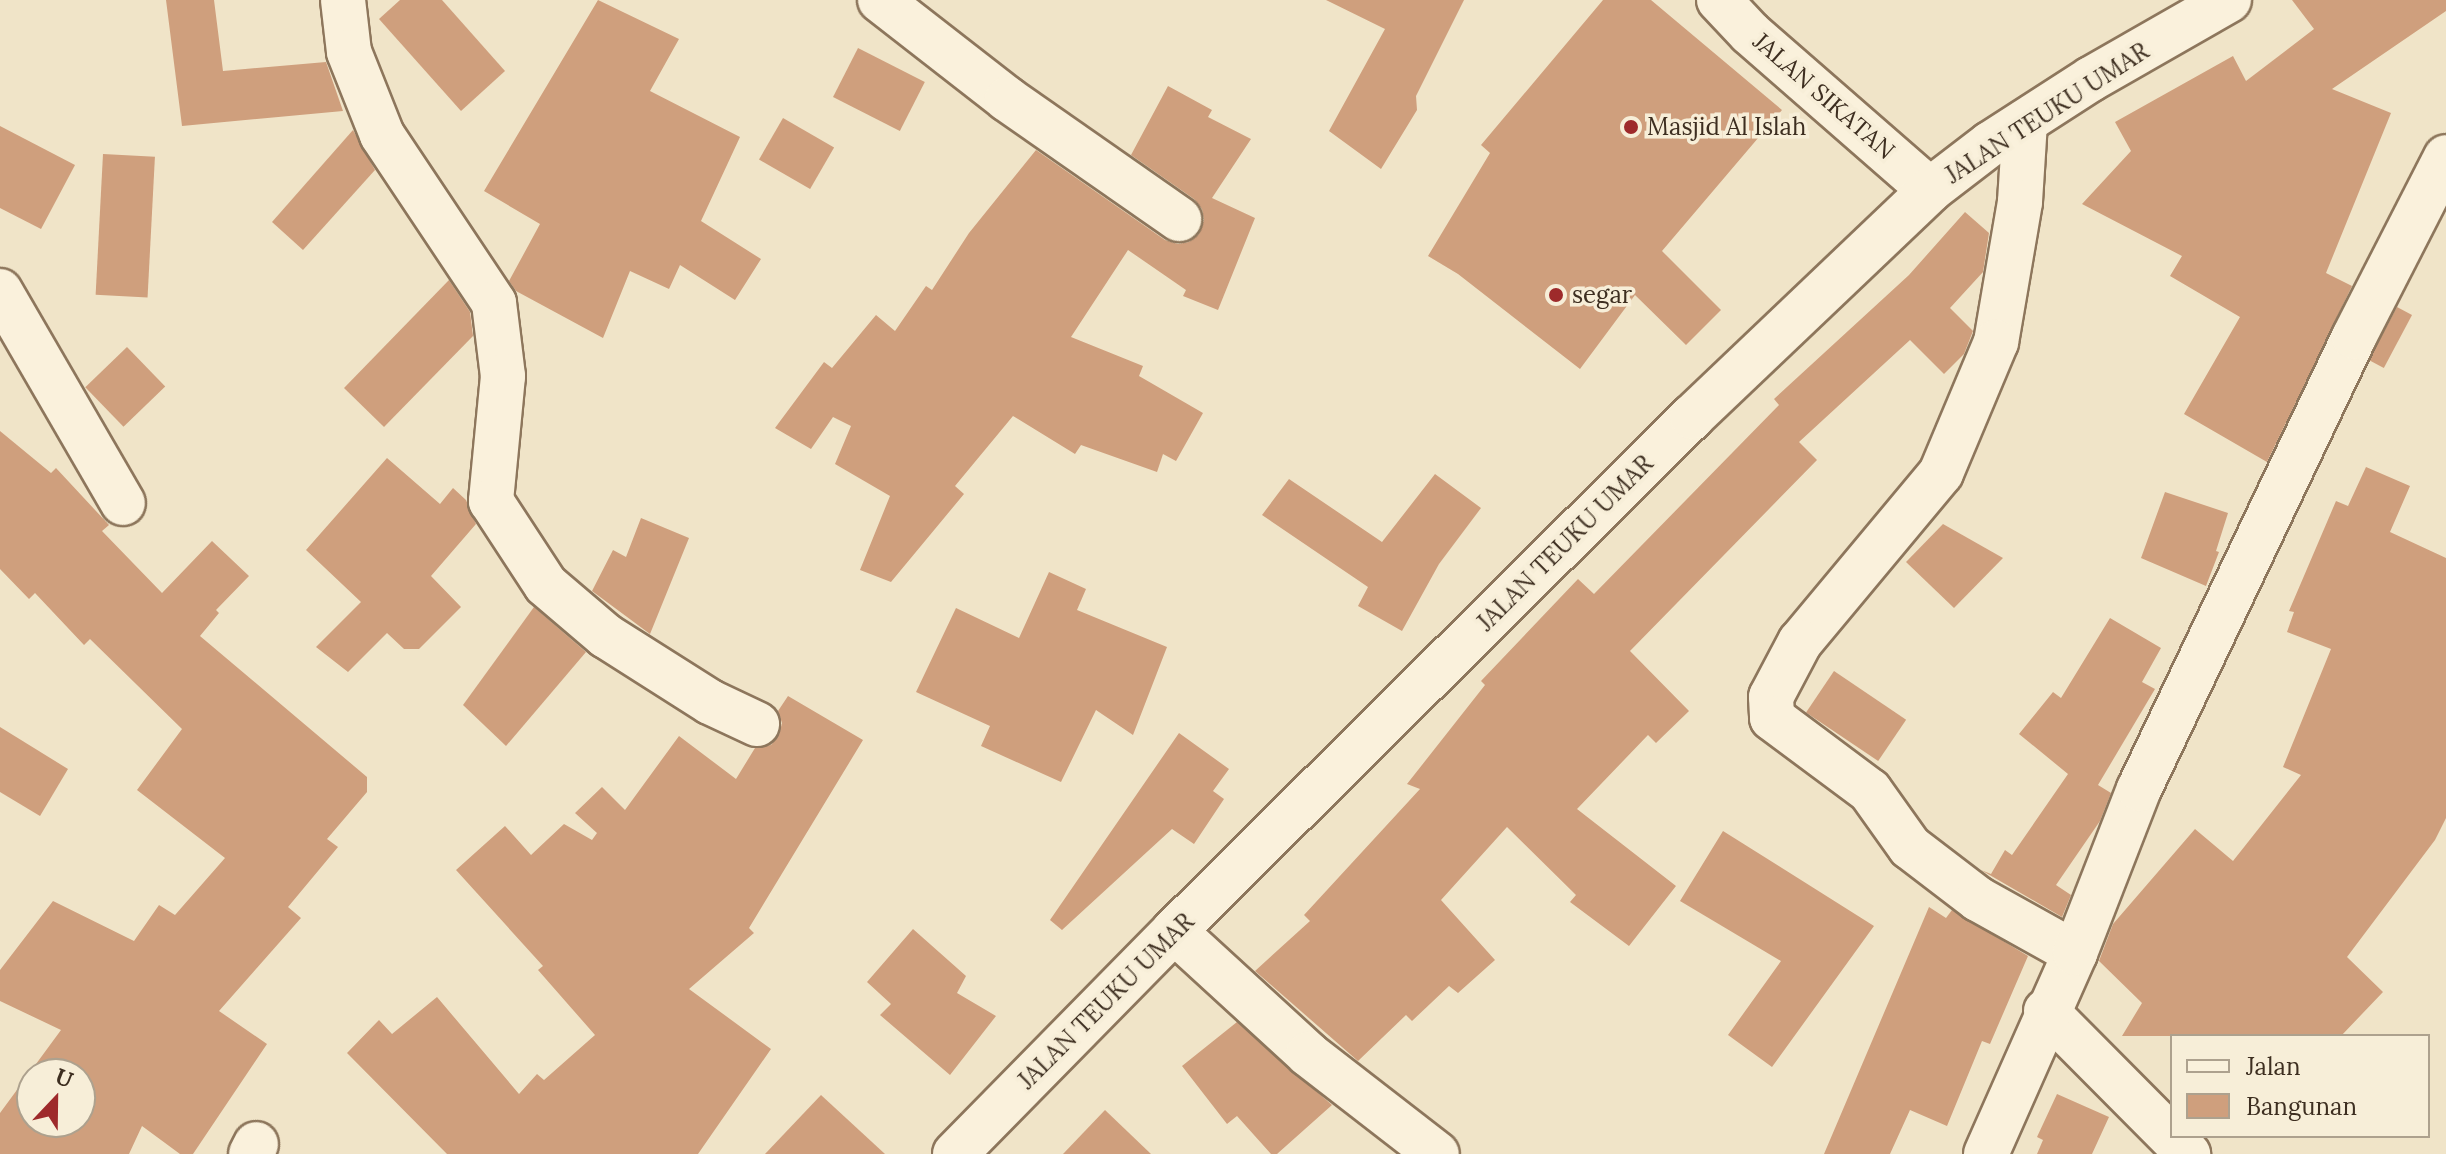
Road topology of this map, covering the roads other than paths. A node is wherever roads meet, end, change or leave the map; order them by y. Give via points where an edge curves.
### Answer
1 (343, 0) edge
2 (880, 0) edge
3 (1719, 0) edge
4 (2229, 0) edge
5 (2025, 122) junction
6 (2446, 157) edge
7 (1930, 190) junction
8 (1179, 219) dead end
9 (0, 291) edge
10 (123, 503) dead end
11 (757, 724) dead end
12 (1174, 931) junction
13 (2075, 953) junction
14 (2046, 1011) junction
15 (2170, 1136) edge
16 (2172, 1138) edge
17 (955, 1154) edge
18 (1437, 1154) edge
19 (1986, 1154) edge
20 (2188, 1154) edge

1 - 11 street via 349,52 382,135 494,303 503,376 491,501 546,585 594,626 710,702
2 - 8 street via 1007,99
3 - 7 street, JALAN SIKATAN
4 - 5 street, JALAN TEUKU UMAR
5 - 7 street, JALAN TEUKU UMAR
5 - 13 street via 2020,202 1996,342 1941,473 1800,642 1771,697 1772,718 1870,791 1910,847 1978,899
6 - 13 street via 2354,337 2146,775
7 - 12 street, JALAN TEUKU UMAR via 1692,417
9 - 10 street
12 - 17 street, JALAN TEUKU UMAR
12 - 18 street via 1308,1054
13 - 14 street
14 - 15 street
14 - 19 street
16 - 20 street

